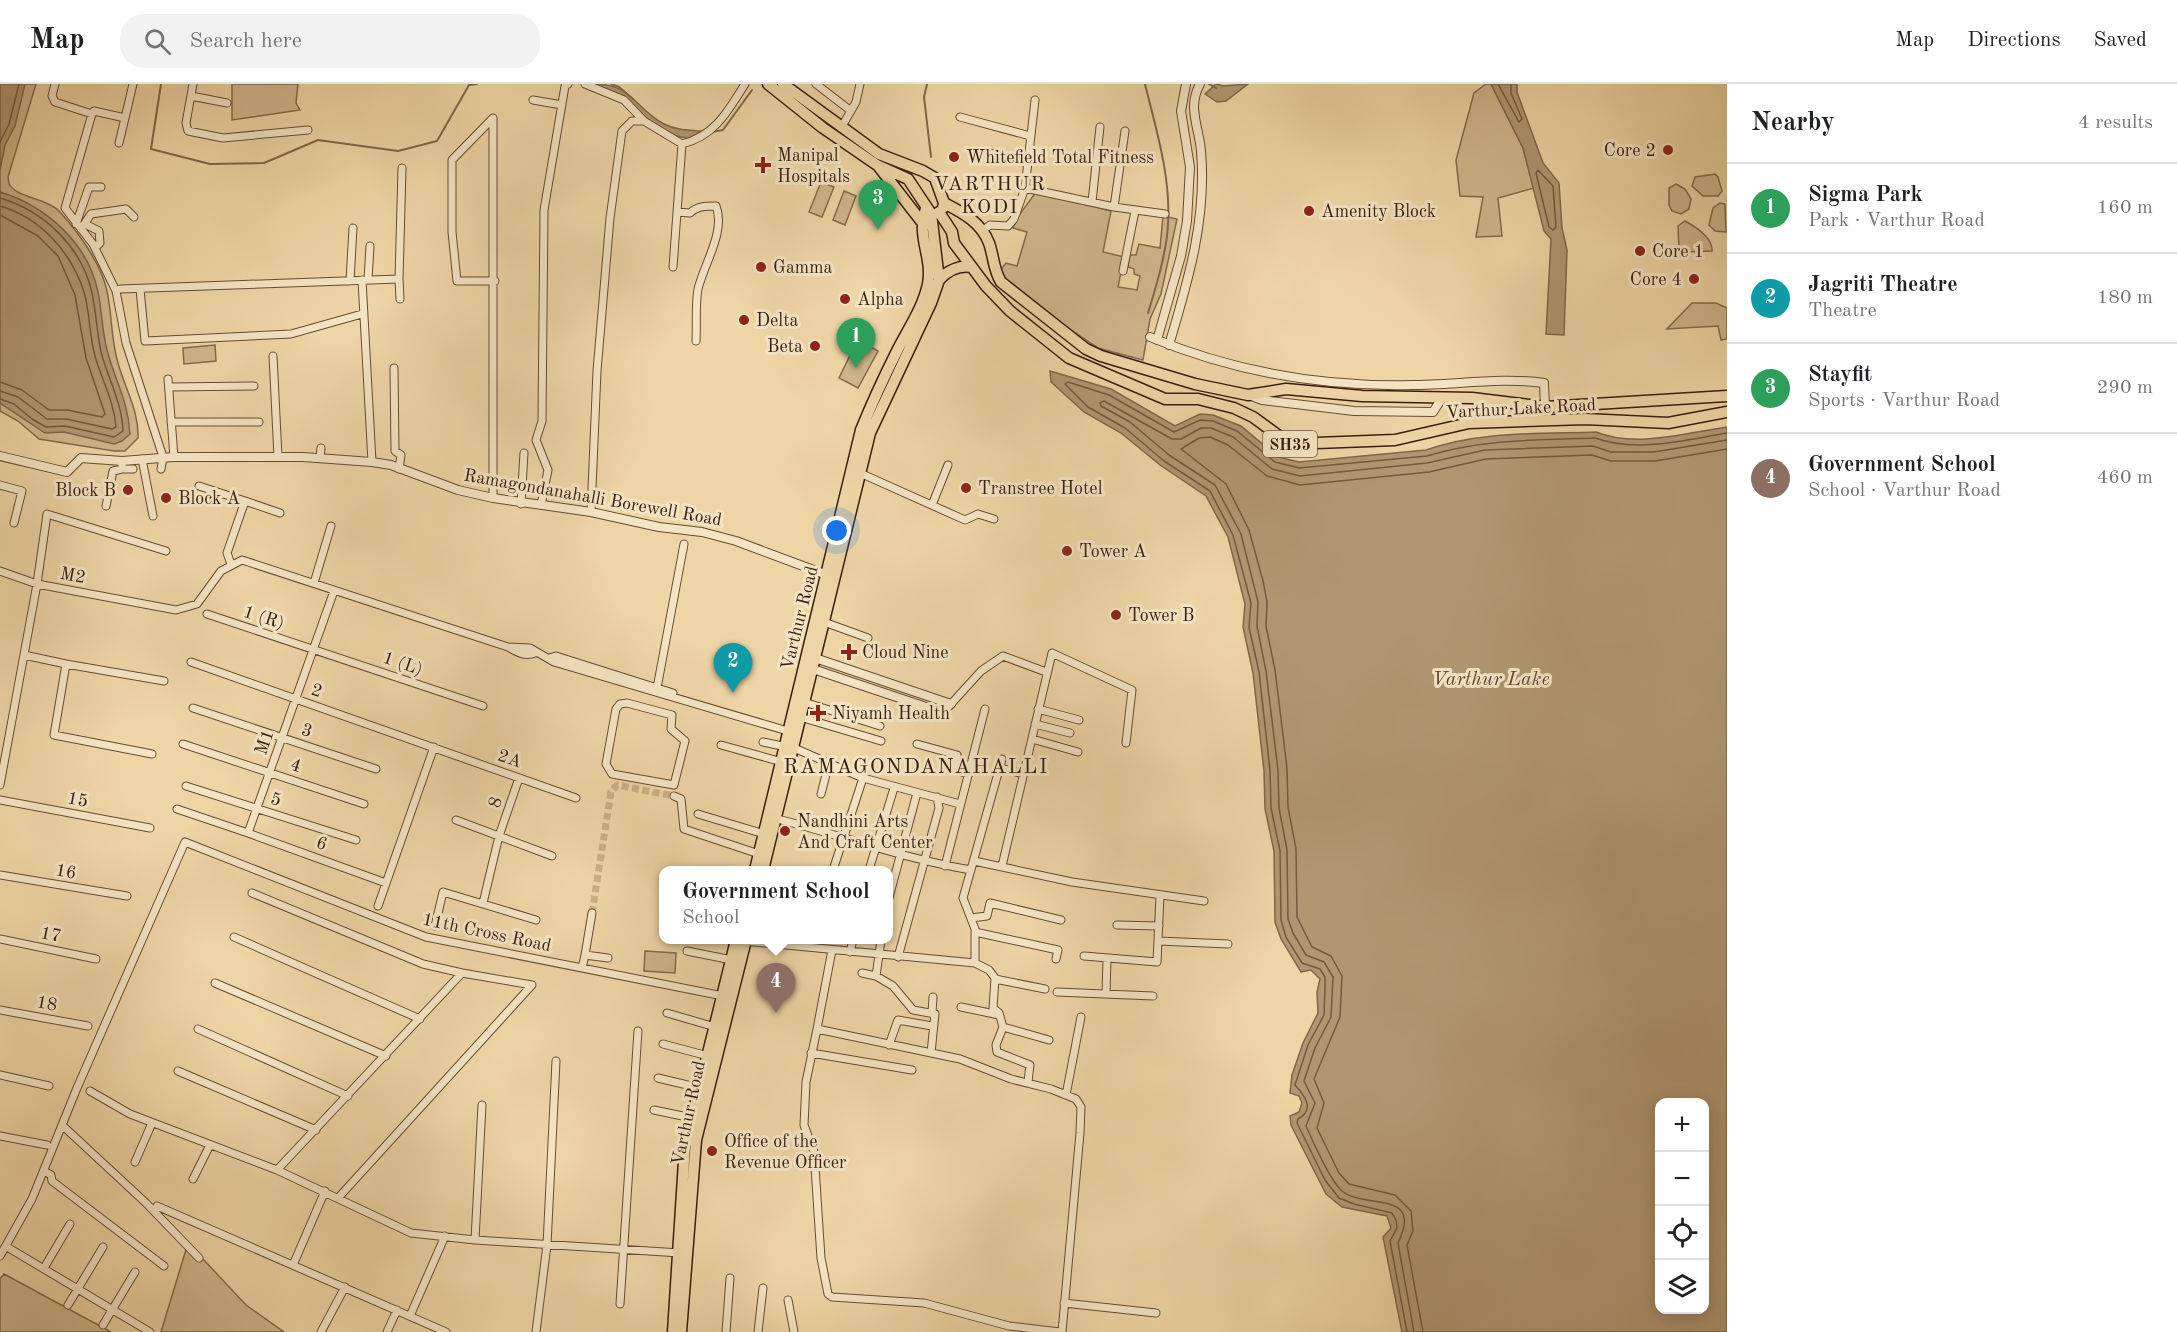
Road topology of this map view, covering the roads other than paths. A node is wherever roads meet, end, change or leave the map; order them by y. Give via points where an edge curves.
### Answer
1 (55, 84) edge
2 (133, 84) edge
3 (193, 84) edge
4 (568, 84) edge
5 (585, 84) edge
6 (745, 84) edge
7 (768, 84) edge
8 (783, 84) edge
9 (816, 84) edge
10 (860, 84) edge
11 (1186, 84) edge
12 (1198, 86) edge
13 (191, 96) junction
14 (533, 100) dead end
15 (1035, 100) dead end
16 (227, 103) dead end
17 (562, 105) junction
18 (851, 111) junction
19 (92, 114) junction
20 (960, 117) dead end
21 (125, 118) junction
22 (644, 121) junction
23 (1100, 127) dead end
24 (841, 128) junction
25 (308, 130) dead end
26 (1125, 131) dead end
27 (1030, 136) junction
28 (119, 143) dead end
29 (682, 144) junction
30 (990, 153) dead end
31 (1027, 163) junction
32 (877, 165) junction
33 (402, 168) dead end
34 (101, 187) dead end
35 (1025, 188) junction
36 (1092, 202) junction
37 (934, 206) junction
38 (1114, 207) junction
39 (1136, 211) junction
40 (677, 212) junction
41 (1165, 214) dead end
42 (134, 217) dead end
43 (921, 220) junction
44 (81, 225) junction
45 (353, 228) dead end
46 (1186, 230) junction
47 (982, 231) junction
48 (1198, 232) junction
49 (370, 246) dead end
50 (95, 248) junction
51 (673, 267) dead end
52 (972, 267) junction
53 (1123, 271) dead end
54 (399, 279) junction
55 (350, 280) junction
56 (365, 280) junction
57 (939, 280) junction
58 (495, 281) junction
59 (1001, 282) junction
60 (105, 289) dead end
61 (140, 289) junction
62 (118, 290) junction
63 (992, 291) junction
64 (400, 299) dead end
65 (362, 314) junction
66 (696, 341) dead end
67 (1169, 345) junction
68 (273, 356) dead end
69 (394, 368) dead end
70 (1286, 377) junction
71 (254, 386) dead end
72 (1286, 389) junction
73 (1248, 395) junction
74 (1727, 396) edge
75 (1442, 398) junction
76 (1545, 407) junction
77 (1727, 412) edge
78 (171, 422) junction
79 (259, 422) dead end
80 (524, 453) dead end
81 (0, 456) edge
82 (174, 457) junction
83 (278, 457) junction
84 (372, 462) junction
85 (161, 464) junction
86 (122, 465) junction
87 (137, 465) junction
88 (948, 465) dead end
89 (399, 468) junction
90 (860, 473) junction
91 (0, 485) edge
92 (199, 486) dead end
93 (493, 498) junction
94 (245, 501) junction
95 (521, 504) junction
96 (541, 505) junction
97 (932, 505) junction
98 (106, 506) dead end
99 (591, 512) junction
100 (279, 513) dead end
101 (153, 516) dead end
102 (994, 519) dead end
103 (14, 523) dead end
104 (331, 526) dead end
105 (684, 544) dead end
106 (166, 551) dead end
107 (231, 564) junction
108 (0, 572) edge
109 (827, 575) junction
110 (37, 584) junction
111 (314, 584) junction
112 (334, 591) junction
113 (207, 614) dead end
114 (824, 622) junction
115 (868, 638) dead end
116 (313, 648) junction
117 (24, 655) junction
118 (191, 662) dead end
119 (814, 663) junction
120 (66, 664) junction
121 (1046, 672) junction
122 (164, 681) dead end
123 (653, 691) junction
124 (295, 698) junction
125 (804, 702) junction
126 (951, 704) joint
127 (483, 706) dead end
128 (193, 708) dead end
129 (648, 708) junction
130 (1038, 709) junction
131 (985, 710) dead end
132 (800, 717) junction
133 (1079, 720) dead end
134 (1035, 724) junction
135 (880, 726) dead end
136 (793, 731) junction
137 (1070, 734) dead end
138 (282, 737) junction
139 (1032, 739) junction
140 (881, 741) dead end
141 (764, 742) dead end
142 (1126, 743) dead end
143 (183, 744) dead end
144 (917, 744) dead end
145 (721, 745) dead end
146 (782, 746) dead end
147 (434, 747) junction
148 (794, 748) junction
149 (1078, 752) dead end
150 (152, 754) dead end
151 (1002, 759) dead end
152 (829, 763) junction
153 (1000, 768) junction
154 (376, 769) dead end
155 (783, 770) junction
156 (270, 773) junction
157 (969, 774) junction
158 (1024, 774) junction
159 (863, 777) junction
160 (519, 778) junction
161 (0, 781) edge
162 (186, 786) dead end
163 (894, 788) junction
164 (917, 793) junction
165 (821, 794) dead end
166 (674, 796) dead end
167 (937, 797) junction
168 (576, 798) dead end
169 (0, 800) edge
170 (364, 804) dead end
171 (960, 804) junction
172 (257, 808) junction
173 (177, 809) dead end
174 (698, 814) dead end
175 (772, 818) junction
176 (456, 820) dead end
177 (150, 828) dead end
178 (248, 834) junction
179 (764, 834) junction
180 (499, 836) junction
181 (842, 838) junction
182 (356, 840) dead end
183 (874, 848) junction
184 (759, 854) junction
185 (901, 855) junction
186 (552, 856) dead end
187 (923, 860) junction
188 (974, 861) junction
189 (756, 866) edge
190 (764, 866) edge
191 (834, 866) edge
192 (870, 866) edge
193 (945, 866) junction
194 (1002, 866) junction
195 (971, 870) junction
196 (0, 875) edge
197 (386, 883) junction
198 (893, 884) edge
199 (252, 893) dead end
200 (1160, 895) junction
201 (127, 896) dead end
202 (1204, 901) dead end
203 (483, 903) junction
204 (378, 906) dead end
205 (592, 913) tunnel mouth
206 (971, 918) junction
207 (536, 920) dead end
208 (1061, 920) dead end
209 (1117, 925) dead end
210 (435, 926) dead end
211 (1159, 926) junction
212 (975, 932) junction
213 (234, 937) dead end
214 (0, 939) edge
215 (1158, 941) junction
216 (739, 944) edge
217 (740, 944) edge
218 (776, 944) edge
219 (811, 944) edge
220 (852, 944) edge
221 (880, 944) edge
222 (1228, 944) dead end
223 (810, 948) junction
224 (832, 950) junction
225 (687, 951) dead end
226 (850, 952) junction
227 (585, 955) junction
228 (878, 956) junction
229 (1084, 956) dead end
230 (898, 957) junction
231 (608, 958) dead end
232 (1107, 958) junction
233 (96, 959) dead end
234 (1056, 959) dead end
235 (732, 960) junction
236 (972, 964) junction
237 (582, 968) junction
238 (862, 973) dead end
239 (462, 974) junction
240 (876, 976) junction
241 (995, 979) junction
242 (215, 983) dead end
243 (1044, 989) dead end
244 (1057, 992) dead end
245 (1106, 994) junction
246 (723, 996) junction
247 (1153, 996) dead end
248 (933, 997) dead end
249 (961, 1007) dead end
250 (0, 1010) edge
251 (667, 1013) dead end
252 (932, 1013) junction
253 (999, 1015) junction
254 (1081, 1017) dead end
255 (420, 1018) junction
256 (88, 1026) dead end
257 (932, 1026) dead end
258 (716, 1027) junction
259 (1003, 1027) junction
260 (198, 1029) dead end
261 (817, 1029) junction
262 (638, 1031) dead end
263 (1049, 1040) dead end
264 (663, 1044) dead end
265 (889, 1045) junction
266 (811, 1053) junction
267 (931, 1053) junction
268 (386, 1056) junction
269 (708, 1056) junction
270 (556, 1061) dead end
271 (912, 1070) dead end
272 (178, 1071) dead end
273 (0, 1076) edge
274 (658, 1078) dead end
275 (1028, 1082) junction
276 (49, 1086) dead end
277 (700, 1088) junction
278 (90, 1091) dead end
279 (1066, 1095) junction
280 (348, 1096) junction
281 (482, 1105) dead end
282 (654, 1110) dead end
283 (692, 1118) junction
284 (152, 1123) junction
285 (63, 1126) junction
286 (316, 1130) junction
287 (0, 1136) edge
288 (47, 1145) dead end
289 (210, 1145) junction
290 (135, 1162) dead end
291 (277, 1170) junction
292 (44, 1171) junction
293 (193, 1179) dead end
294 (40, 1180) junction
295 (52, 1181) junction
296 (325, 1191) junction
297 (339, 1197) junction
298 (157, 1206) dead end
299 (70, 1224) dead end
300 (445, 1236) junction
301 (475, 1240) junction
302 (547, 1245) junction
303 (7, 1247) junction
304 (103, 1247) dead end
305 (624, 1248) junction
306 (681, 1253) junction
307 (0, 1256) edge
308 (199, 1258) dead end
309 (293, 1265) junction
310 (164, 1266) dead end
311 (44, 1268) junction
312 (135, 1272) dead end
313 (730, 1278) dead end
314 (345, 1287) junction
315 (78, 1288) junction
316 (763, 1288) dead end
317 (788, 1300) dead end
318 (620, 1304) dead end
319 (1064, 1304) junction
320 (69, 1305) dead end
321 (113, 1308) junction
322 (397, 1310) junction
323 (1156, 1313) dead end
324 (410, 1316) junction
325 (103, 1325) dead end
326 (150, 1332) edge
327 (321, 1332) edge
328 (387, 1332) edge
329 (446, 1332) edge
330 (537, 1332) edge
331 (673, 1332) edge
332 (681, 1332) edge
333 (726, 1332) edge
334 (758, 1332) edge
335 (794, 1332) edge
336 (1061, 1332) edge

1 - 19 street via 55,102
2 - 21 street
3 - 13 street
4 - 17 street
5 - 22 street via 624,100
6 - 29 street via 713,129 704,137
7 - 32 main road, SH35
8 - 24 main road, SH35
9 - 18 street
10 - 18 street
11 - 46 street via 1181,111 1190,167
12 - 48 street via 1193,110 1203,185
13 - 16 street
13 - 25 street via 188,131 224,138
14 - 17 street
15 - 27 street
17 - 96 street via 544,210 542,421 536,440 548,470
18 - 24 street
19 - 21 street via 94,111
19 - 44 street via 65,203
20 - 27 street
21 - 28 street
22 - 29 street
22 - 99 street via 632,121 622,130 619,147 597,371
23 - 36 street
24 - 37 main road, SH35 via 879,154 935,178
26 - 38 street
27 - 31 street
29 - 40 street
30 - 31 street
31 - 35 street
32 - 37 main road, SH35 via 908,179
32 - 43 main road
33 - 54 street
34 - 44 street via 89,187
35 - 36 street
35 - 47 street via 1008,226 990,225
36 - 38 street
37 - 43 main road
37 - 47 main road, SH35 via 972,218
37 - 52 main road, Varthur Lake Road / SH35
37 - 57 main road, Varthur Road
38 - 39 street
39 - 41 street
39 - 53 street
40 - 51 street
40 - 66 street via 716,206 719,214 698,290
42 - 44 street via 126,209 91,214
43 - 109 main road, Varthur Road via 928,264 923,302 861,430
44 - 50 street
44 - 50 street via 99,231 100,243
45 - 55 street
46 - 48 street
46 - 67 street via 1154,339
47 - 59 main road, SH35
48 - 67 street
49 - 56 street
50 - 62 street
52 - 57 main road via 945,273
52 - 63 main road, Varthur Lake Road / SH35
54 - 56 street
54 - 64 street
55 - 56 street
55 - 61 street
56 - 65 street
57 - 90 main road, Varthur Road via 876,416
58 - 58 street via 457,281 452,232 452,160 493,118
58 - 93 street
59 - 63 main road
59 - 73 main road, Varthur Lake Road / SH35 via 1086,349 1101,356
60 - 62 street
61 - 62 street
61 - 65 street via 145,341 291,334
62 - 85 street via 126,343
63 - 77 main road, Varthur Lake Road / SH35 via 1010,311 1069,358 1165,399 1198,399 1234,408 1290,444 1395,440 1469,423 1586,419 1668,423
65 - 84 street
67 - 70 street via 1238,368
68 - 83 street
69 - 89 street via 395,451 402,456
70 - 72 street
70 - 76 street via 1388,385 1535,381 1544,383
71 - 78 street via 169,383
72 - 73 main road, Varthur Lake Road / SH35
72 - 75 main road, Varthur Lake Road / SH35
73 - 75 street, Varthur Lake Road / SH35 via 1354,411 1433,412
74 - 76 main road, Varthur Lake Road / SH35
75 - 76 main road, Varthur Lake Road / SH35
78 - 79 street
78 - 82 street
80 - 95 street
81 - 86 street, Ramagondanahalli Borewell Road via 67,472 81,458
82 - 83 street, Ramagondanahalli Borewell Road
82 - 85 street, Ramagondanahalli Borewell Road
83 - 84 street, Ramagondanahalli Borewell Road via 320,453
84 - 89 street, Ramagondanahalli Borewell Road
85 - 87 street, Ramagondanahalli Borewell Road
86 - 87 street, Ramagondanahalli Borewell Road
86 - 98 street via 113,471
87 - 101 street
88 - 97 street
89 - 93 street, Ramagondanahalli Borewell Road via 458,490
90 - 97 street
90 - 114 main road, Varthur Road
91 - 103 street via 22,491
92 - 94 street
93 - 95 street, Ramagondanahalli Borewell Road
94 - 100 street
94 - 107 street via 227,553
95 - 96 street, Ramagondanahalli Borewell Road
96 - 99 street, Ramagondanahalli Borewell Road
97 - 102 street via 967,520 978,514
99 - 109 street, Ramagondanahalli Borewell Road via 736,541
104 - 111 street
105 - 123 street
106 - 110 street via 47,514
107 - 110 street, M2 via 221,570 197,604 176,610
107 - 111 street via 242,560
108 - 110 street
109 - 136 main road, Varthur Road
110 - 117 street, M2
111 - 112 street
112 - 116 street, M1
112 - 123 street via 529,656 556,656
113 - 116 street, 1 (R)
114 - 115 street
114 - 119 main road, Varthur Road
116 - 124 street, M1
116 - 127 street, 1 (L)
117 - 120 street
117 - 161 street, M2
118 - 124 street, 2
119 - 125 main road, Varthur Road
119 - 126 street
120 - 122 street
120 - 150 street via 54,735
121 - 126 street via 1003,656 981,671
121 - 130 street
121 - 142 street via 1052,653 1132,690
123 - 129 street
123 - 136 street
124 - 138 street, M1
124 - 147 street, 2
125 - 132 main road, Varthur Road
125 - 135 street
128 - 138 street, 3
129 - 129 street via 627,703 616,709 606,764 612,774 674,786 685,741 670,729 672,715
130 - 133 street
130 - 134 street
131 - 157 street
132 - 136 main road, Varthur Road
132 - 140 street
134 - 137 street
134 - 139 street
136 - 148 main road, Varthur Road
136 - 155 main road, Varthur Road
138 - 154 street, 3
138 - 156 street, M1
139 - 149 street
139 - 158 street
141 - 146 street
143 - 156 street, 4
144 - 157 street via 957,755 954,770
145 - 155 street
147 - 160 street, 2A
147 - 197 street
148 - 152 street
148 - 155 main road, Varthur Road
151 - 153 street
152 - 159 street
152 - 165 street
153 - 158 street
153 - 188 street
155 - 175 main road, Varthur Road
156 - 170 street, 4
156 - 172 street, M1
157 - 171 street
158 - 194 street
159 - 163 street
159 - 181 street
160 - 168 street, 2A
160 - 180 street, 8
162 - 172 street, 5
163 - 164 street
163 - 183 street
164 - 167 street
164 - 185 street
166 - 184 street via 683,805 684,829
167 - 171 street
167 - 187 street via 939,808
169 - 177 street, 15
171 - 193 street
172 - 178 street, M1
172 - 182 street, 5
173 - 178 street
174 - 179 street
175 - 179 main road, Varthur Road
175 - 181 street
175 - 190 main road, Varthur Road
176 - 180 street
178 - 197 street, 6
179 - 184 main road, Varthur Road
180 - 186 street
180 - 203 street, 8
181 - 183 street
181 - 191 street
183 - 185 street
183 - 192 street
184 - 189 main road, Varthur Road
185 - 187 street
185 - 198 street
187 - 193 street
187 - 230 street
188 - 194 street
188 - 195 street
193 - 195 street
194 - 200 street via 1072,882
195 - 206 street via 963,897
196 - 201 street, 16
197 - 204 street
199 - 239 street via 423,964
200 - 202 street
200 - 211 street
203 - 207 street
203 - 210 street via 443,892
205 - 227 street
206 - 208 street via 987,916 990,903
206 - 212 street
209 - 211 street
211 - 215 street
212 - 234 street via 1058,950
212 - 236 street
213 - 255 street
214 - 233 street, 17
215 - 222 street
215 - 232 street via 1157,962
216 - 235 main road, Varthur Road
217 - 306 main road, Varthur Road via 696,1140
218 - 223 street
219 - 223 street
220 - 226 street
221 - 228 street
223 - 224 street
224 - 226 street
224 - 261 street
225 - 235 street
226 - 228 street
227 - 231 street
227 - 237 street
228 - 230 street
228 - 240 street
229 - 232 street
230 - 236 street
232 - 245 street
235 - 246 main road, Varthur Road
236 - 241 street via 989,970
237 - 246 street, 11th Cross Road
237 - 285 street, 11th Cross Road via 426,937 185,842
238 - 240 street
239 - 255 street
239 - 297 street via 532,985
240 - 252 street via 893,986 911,1009
241 - 243 street
241 - 253 street via 993,1008
242 - 268 street
244 - 245 street
245 - 247 street
246 - 258 main road, Varthur Road
248 - 252 street
249 - 253 street
250 - 256 street, 18
251 - 258 street
252 - 267 street via 937,1017
253 - 259 street
254 - 279 street
255 - 268 street
257 - 265 street via 898,1020
258 - 269 main road, Varthur Road
259 - 263 street
259 - 275 street via 997,1052 1030,1065
260 - 280 street
261 - 265 street
261 - 266 street
262 - 305 street
264 - 269 street
265 - 267 street
266 - 271 street
266 - 336 street via 804,1125 814,1152 821,1258 828,1294 924,1303 1009,1326
267 - 275 street
268 - 280 street
269 - 277 main road, Varthur Road
270 - 302 street
272 - 286 street
273 - 276 street
274 - 277 street
275 - 279 street
277 - 283 main road, Varthur Road
278 - 284 street
279 - 319 street via 1076,1099 1081,1107
280 - 286 street
281 - 301 street
282 - 283 street
283 - 306 main road, Varthur Road via 685,1153
284 - 289 street
284 - 290 street
285 - 292 street
285 - 308 street
286 - 291 street
287 - 288 street
289 - 291 street
289 - 293 street
291 - 296 street
292 - 294 street
292 - 295 street
294 - 295 street via 48,1184
294 - 303 street
295 - 310 street
296 - 297 street
296 - 309 street
297 - 300 street via 411,1233
298 - 309 street
299 - 311 street
300 - 301 street
300 - 324 street
301 - 302 street
302 - 305 street
302 - 330 street
303 - 307 street
303 - 311 street
304 - 315 street
305 - 306 street
305 - 318 street
306 - 331 main road, Varthur Road
306 - 332 main road, Varthur Road
309 - 314 street
311 - 315 street
312 - 321 street
313 - 333 street
314 - 322 street
314 - 327 street
315 - 320 street
315 - 321 street
316 - 334 street
317 - 335 street
319 - 323 street
319 - 336 street
321 - 325 street
321 - 326 street
322 - 324 street
322 - 328 street
324 - 329 street

